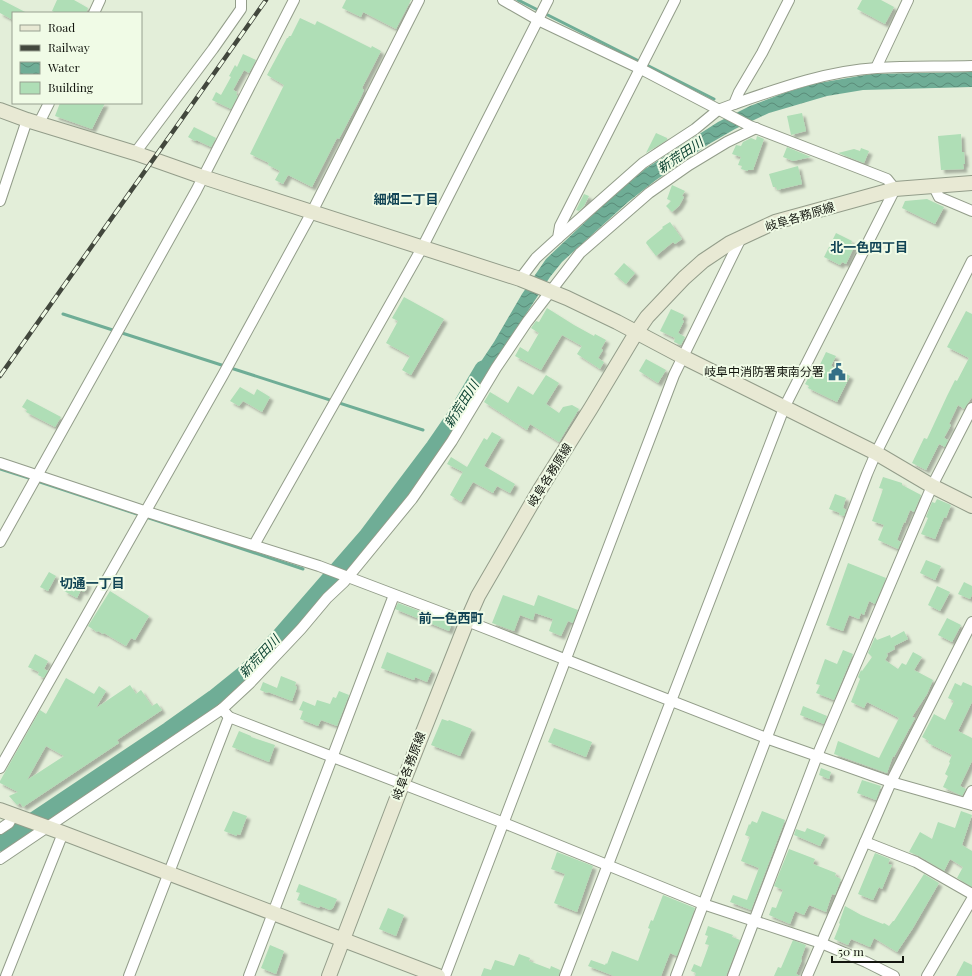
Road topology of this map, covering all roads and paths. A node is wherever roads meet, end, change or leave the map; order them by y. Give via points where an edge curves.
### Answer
1 (100, 0) edge
2 (241, 0) edge
3 (294, 0) edge
4 (419, 0) edge
5 (503, 0) edge
6 (548, 0) edge
7 (675, 0) edge
8 (789, 0) edge
9 (908, 0) edge
10 (94, 12) edge
11 (538, 20) junction
12 (972, 66) edge
13 (641, 68) junction
14 (876, 68) junction
15 (48, 104) edge
16 (734, 104) junction
17 (0, 110) edge
18 (723, 112) junction
19 (33, 122) junction
20 (753, 127) junction
21 (135, 153) junction
22 (203, 177) junction
23 (972, 183) edge
24 (933, 185) junction
25 (895, 189) junction
26 (0, 201) edge
27 (972, 211) edge
28 (312, 212) junction
29 (558, 238) junction
30 (741, 238) junction
31 (422, 248) junction
32 (972, 261) edge
33 (522, 280) junction
34 (548, 290) junction
35 (636, 333) junction
36 (683, 357) junction
37 (784, 408) junction
38 (972, 408) edge
39 (876, 454) junction
40 (0, 463) edge
41 (37, 475) junction
42 (932, 486) junction
43 (972, 506) edge
44 (144, 511) junction
45 (0, 542) edge
46 (254, 545) junction
47 (346, 576) junction
48 (394, 595) junction
49 (467, 621) junction
50 (972, 622) edge
51 (566, 659) junction
52 (672, 700) junction
53 (222, 709) junction
54 (229, 717) junction
55 (766, 738) junction
56 (817, 756) junction
57 (332, 757) junction
58 (0, 768) edge
59 (890, 782) junction
60 (402, 784) junction
61 (972, 791) edge
62 (969, 804) edge
63 (11, 814) edge
64 (504, 823) junction
65 (45, 827) junction
66 (0, 830) edge
67 (62, 833) junction
68 (865, 842) junction
69 (0, 859) edge
70 (609, 865) junction
71 (169, 874) junction
72 (972, 894) edge
73 (972, 899) edge
74 (703, 904) junction
75 (273, 914) junction
76 (755, 921) junction
77 (343, 940) junction
78 (821, 943) junction
79 (6, 976) edge
80 (129, 976) edge
81 (249, 976) edge
82 (329, 976) edge
83 (438, 976) edge
84 (445, 976) edge
85 (565, 976) edge
86 (676, 976) edge
87 (733, 976) edge
88 (807, 976) edge
89 (894, 976) edge
90 (926, 976) edge

1 - 10 street
2 - 21 street via 241,9
3 - 22 street
4 - 28 street
5 - 11 street
6 - 11 street
7 - 13 street
8 - 16 street
9 - 14 street
11 - 13 street
11 - 31 street
12 - 14 street
13 - 18 street
13 - 29 street via 560,226
14 - 16 street via 785,86
15 - 19 street
16 - 18 street
17 - 19 street
18 - 20 street
18 - 29 street via 643,163
19 - 21 street
19 - 26 street
20 - 25 street via 887,179
20 - 34 street via 689,164 649,192 580,253
21 - 22 street
22 - 28 street
22 - 41 street
23 - 24 street, 岐阜各務原線
24 - 25 street, 岐阜各務原線
24 - 27 street via 939,197
25 - 30 street, 岐阜各務原線 via 776,222
25 - 37 street
28 - 31 street
28 - 44 street
29 - 33 street via 536,258
30 - 35 street, 岐阜各務原線 via 730,243 684,278 651,312
30 - 36 street
31 - 33 street
31 - 46 street
32 - 39 street
33 - 34 street
34 - 35 street
34 - 47 street via 412,499
35 - 36 street
35 - 49 street, 岐阜各務原線 via 539,491 478,596
36 - 37 street
36 - 51 street
37 - 39 street
37 - 52 street
38 - 42 street
39 - 42 street
39 - 55 street
40 - 41 street
41 - 44 street
41 - 45 street
42 - 43 street
42 - 56 street
44 - 46 street
44 - 58 street
46 - 47 street
47 - 48 street
47 - 53 street via 301,629
48 - 49 street
48 - 57 street
49 - 51 street
49 - 60 street, 岐阜各務原線
50 - 59 street
51 - 52 street
51 - 64 street
52 - 55 street
52 - 70 street
53 - 54 street
53 - 65 street
54 - 57 street
54 - 71 street
55 - 56 street
55 - 74 street
56 - 59 street
56 - 76 street
57 - 60 street
57 - 75 street
59 - 62 street
59 - 68 street
60 - 64 street
60 - 77 street, 岐阜各務原線
61 - 62 street
63 - 65 street
63 - 66 street via 9,823
64 - 70 street
64 - 84 street
65 - 67 street
65 - 69 street
67 - 71 street
67 - 79 street
68 - 72 street via 916,862
68 - 78 street
70 - 74 street
70 - 85 street
71 - 75 street
71 - 80 street
73 - 90 street
74 - 76 street
74 - 86 street
75 - 77 street
75 - 81 street
76 - 78 street
76 - 87 street
77 - 82 street, 岐阜各務原線
77 - 83 street
78 - 88 street
78 - 89 street

